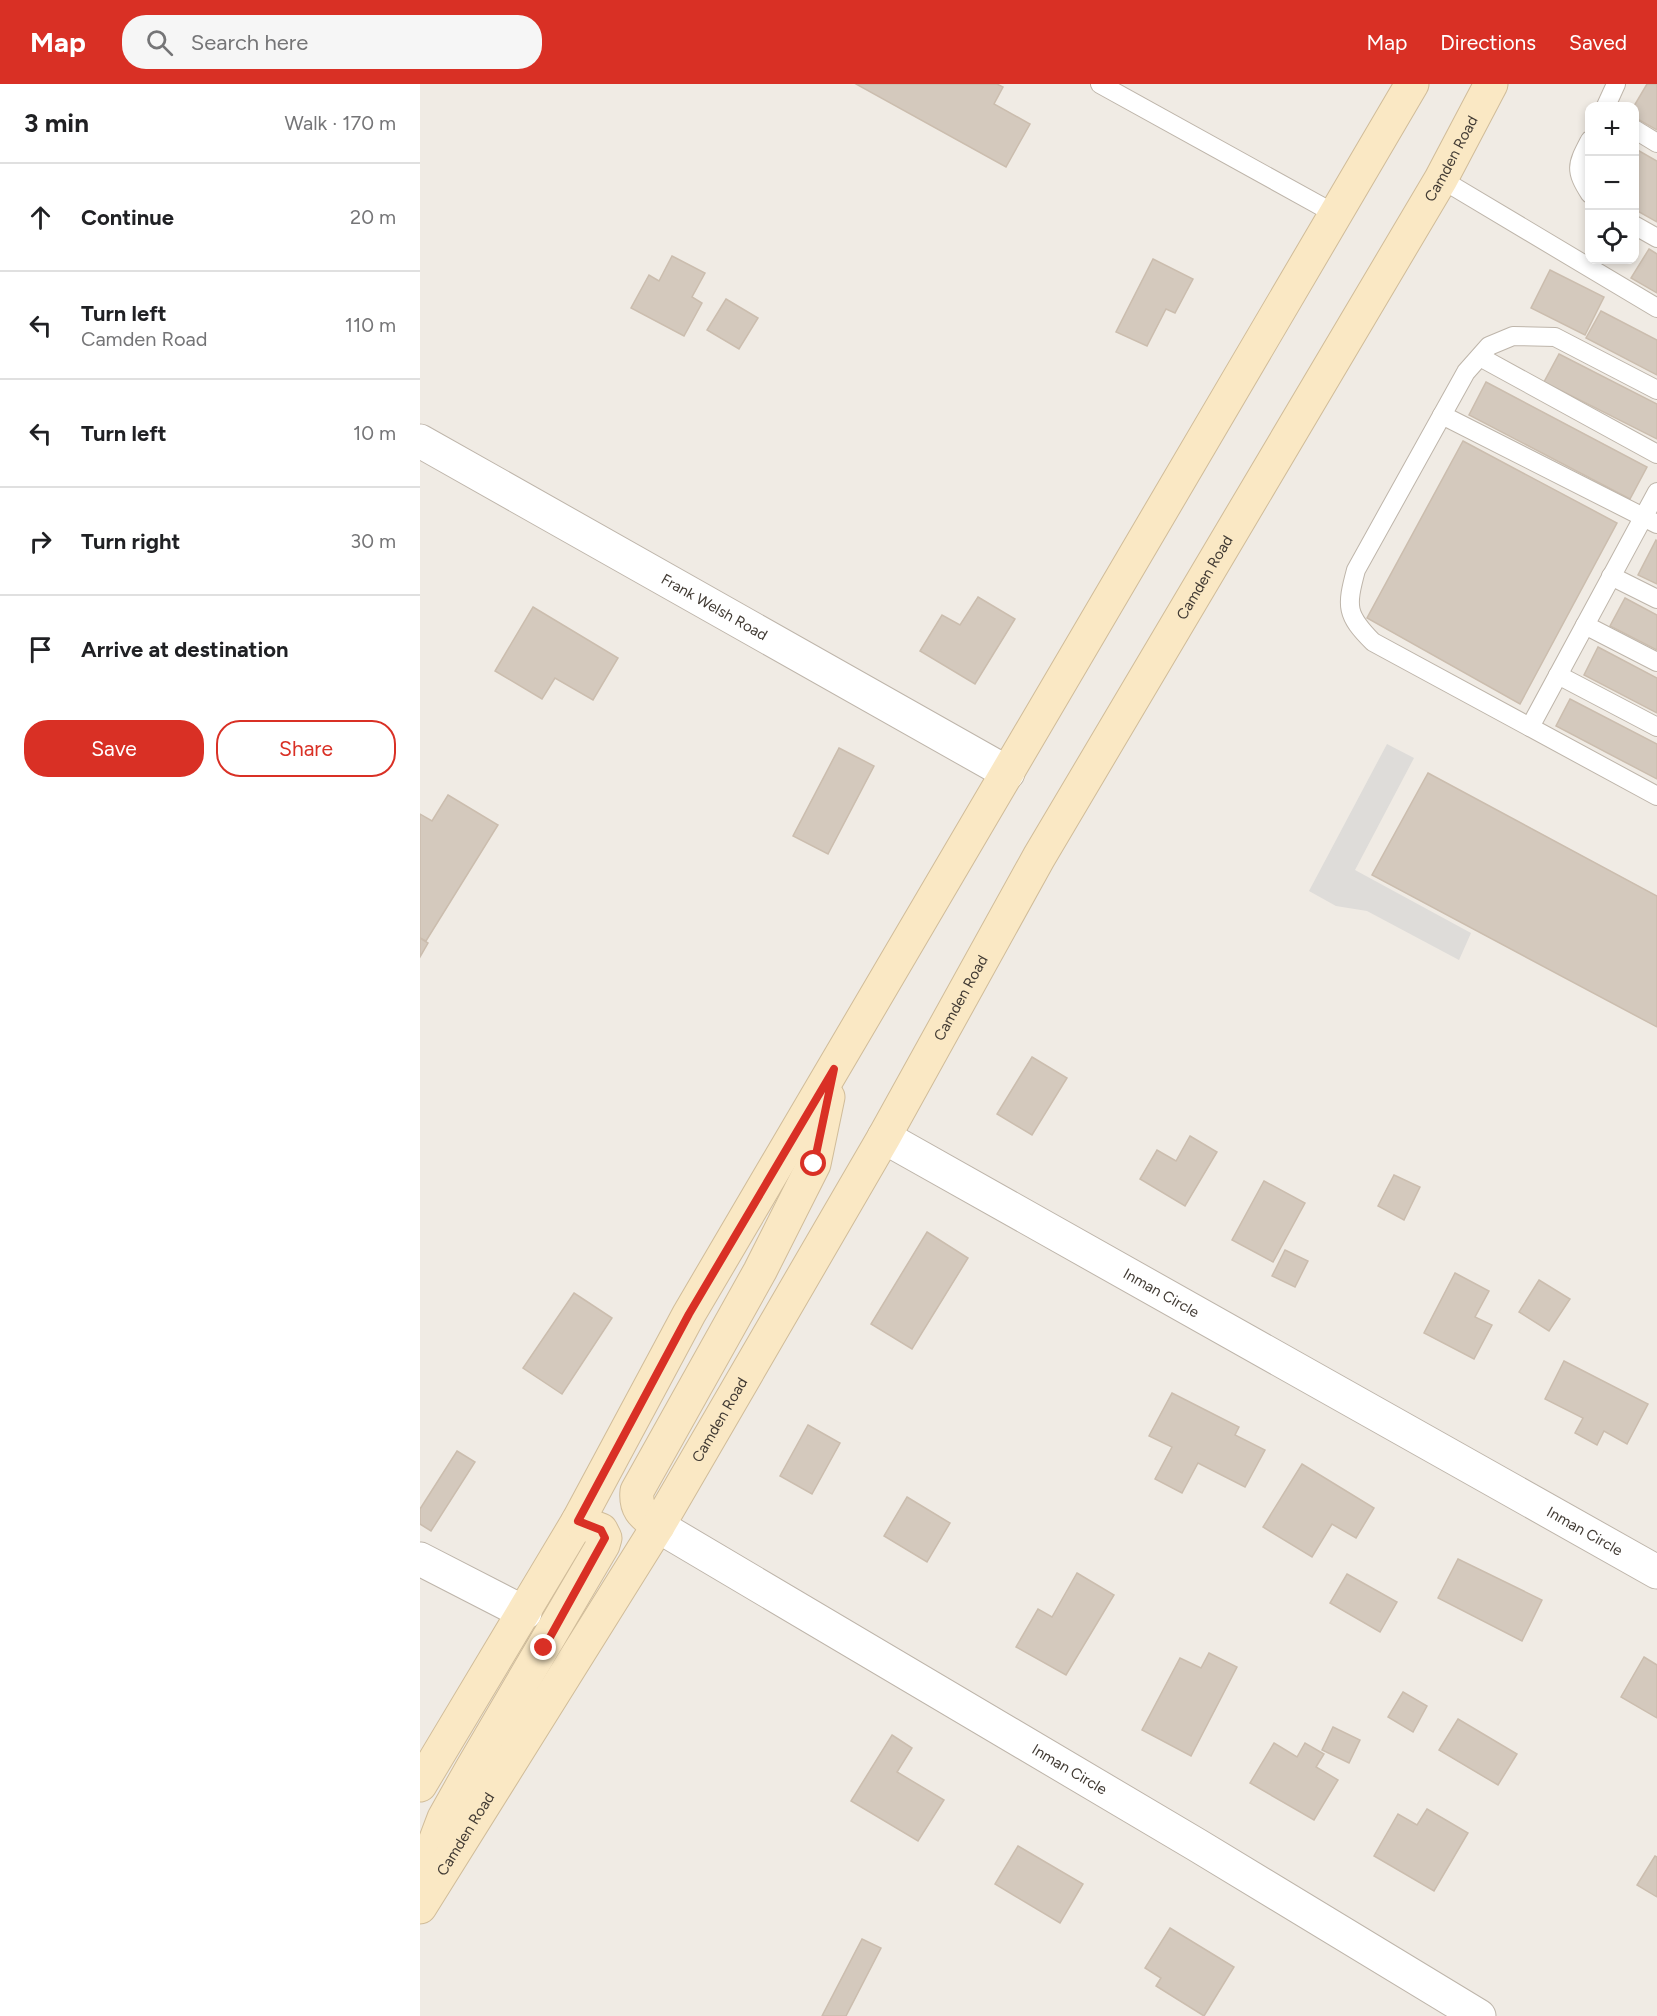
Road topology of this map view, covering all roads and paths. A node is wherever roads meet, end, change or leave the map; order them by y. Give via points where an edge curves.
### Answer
1 (1100, 84) edge
2 (1412, 84) edge
3 (1491, 84) edge
4 (1616, 84) edge
5 (1134, 92) edge
6 (1608, 102) edge
7 (1639, 132) edge
8 (1657, 143) edge
9 (1585, 150) edge
10 (1442, 178) junction
11 (1585, 186) edge
12 (1337, 215) junction
13 (1639, 227) edge
14 (1657, 238) edge
15 (1657, 308) edge
16 (1480, 357) junction
17 (1657, 390) edge
18 (1442, 416) junction
19 (420, 441) edge
20 (1657, 454) edge
21 (1657, 492) edge
22 (1650, 521) edge
23 (1611, 576) junction
24 (1657, 599) edge
25 (1585, 625) junction
26 (1657, 662) edge
27 (1558, 675) junction
28 (1530, 727) junction
29 (1657, 727) edge
30 (1008, 773) junction
31 (1657, 796) edge
32 (834, 1069) junction
33 (884, 1137) junction
34 (578, 1521) junction
35 (658, 1526) junction
36 (420, 1559) edge
37 (1657, 1572) edge
38 (525, 1613) junction
39 (420, 1785) edge
40 (420, 1880) edge
41 (420, 1907) edge
42 (1479, 2016) edge

1 - 5 lane
2 - 12 main road
3 - 10 main road, Camden Road
4 - 6 lane
5 - 12 lane
7 - 8 lane
9 - 11 lane via 1578,164
10 - 15 lane
10 - 33 main road, Camden Road via 1039,856
12 - 30 main road
13 - 14 lane
16 - 17 lane via 1489,346 1513,336 1555,337
16 - 18 lane via 1466,372
16 - 20 lane
18 - 22 lane
18 - 28 lane via 1356,570 1348,599 1355,624 1373,642
19 - 30 street, Frank Welsh Road
21 - 22 lane
22 - 23 lane
23 - 24 lane
23 - 25 lane
25 - 26 lane
25 - 27 lane
27 - 28 lane
27 - 29 lane
28 - 31 lane
30 - 32 main road
32 - 34 main road via 689,1314
32 - 35 main road via 814,1164 760,1271 637,1491 638,1510
33 - 35 main road, Camden Road
33 - 37 street, Inman Circle
34 - 38 main road
34 - 40 main road via 601,1530 603,1545 444,1818
35 - 41 main road, Camden Road
35 - 42 street, Inman Circle
36 - 38 street
38 - 39 main road

